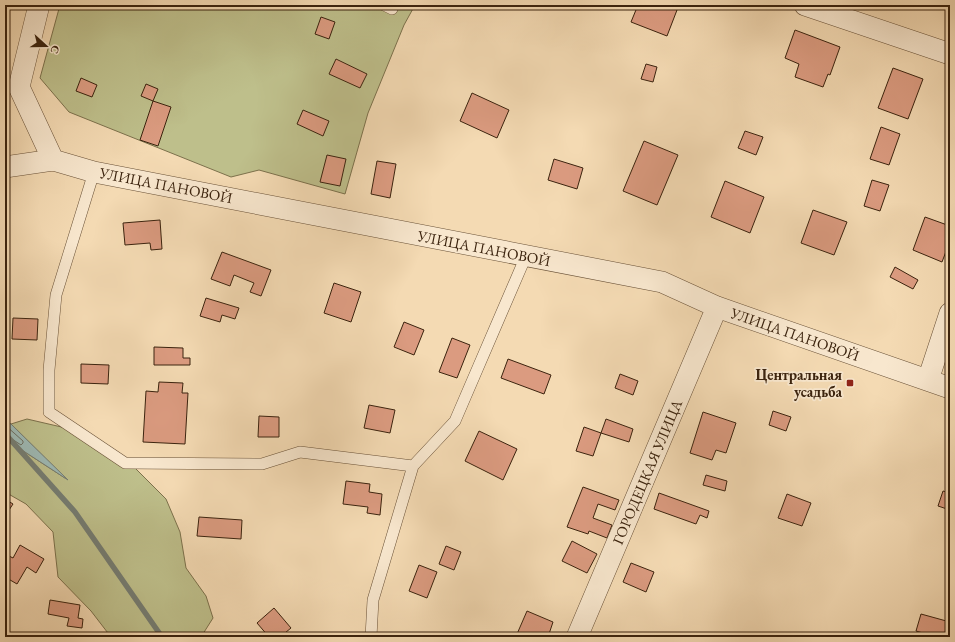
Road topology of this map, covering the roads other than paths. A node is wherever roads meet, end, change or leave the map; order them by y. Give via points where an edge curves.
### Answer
1 (39, 5) edge
2 (805, 5) edge
3 (950, 54) edge
4 (53, 160) junction
5 (5, 167) edge
6 (94, 172) junction
7 (526, 256) junction
8 (717, 307) junction
9 (950, 313) edge
10 (928, 380) junction
11 (950, 388) edge
12 (413, 466) junction
13 (371, 637) edge
14 (578, 637) edge

1 - 4 street via 19,87
2 - 3 street
4 - 5 street, УЛИЦА ПАНОВОЙ
4 - 6 street, УЛИЦА ПАНОВОЙ
6 - 7 street, УЛИЦА ПАНОВОЙ
6 - 12 lane via 56,295 49,370 49,412 125,463 262,464 300,452
7 - 8 street, УЛИЦА ПАНОВОЙ via 662,282
7 - 12 lane via 455,421
8 - 10 street, УЛИЦА ПАНОВОЙ
8 - 14 street, ГОРОДЕЦКАЯ УЛИЦА
9 - 10 street
10 - 11 street, УЛИЦА ПАНОВОЙ
12 - 13 lane via 372,600

